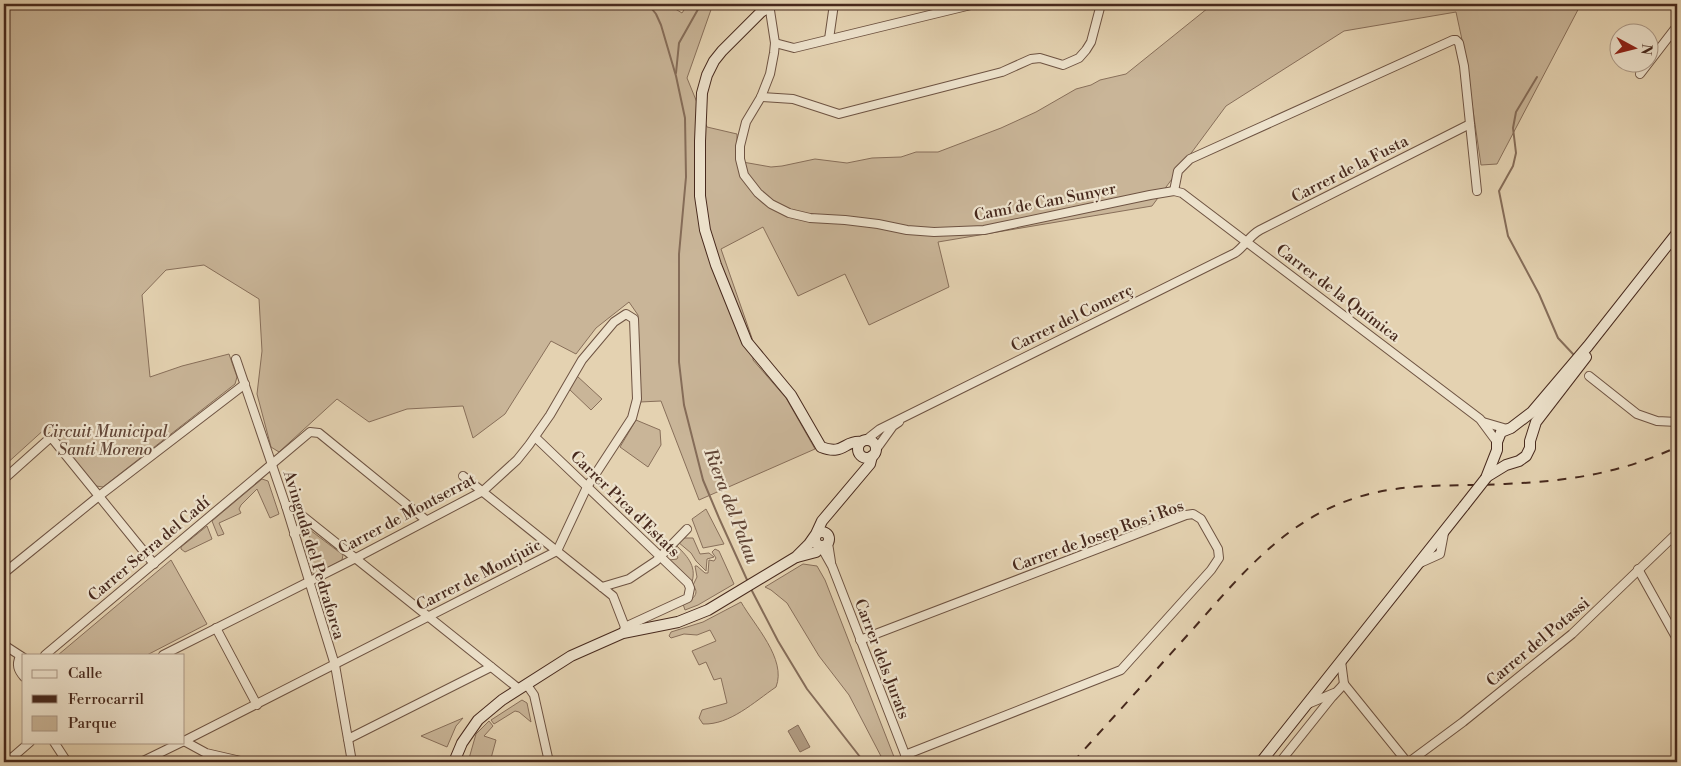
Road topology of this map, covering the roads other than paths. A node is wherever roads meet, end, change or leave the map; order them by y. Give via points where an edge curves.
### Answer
1 (834, 4) edge
2 (975, 4) edge
3 (1101, 4) edge
4 (769, 6) edge
5 (943, 8) edge
6 (1677, 26) edge
7 (829, 39) junction
8 (775, 43) junction
9 (1640, 74) dead end
10 (761, 97) junction
11 (1470, 124) junction
12 (1477, 190) dead end
13 (1174, 191) junction
14 (1677, 233) edge
15 (1677, 241) edge
16 (1247, 242) junction
17 (630, 316) joint
18 (236, 359) dead end
19 (1578, 362) junction
20 (1589, 376) dead end
21 (245, 384) junction
22 (906, 416) junction
23 (1483, 422) junction
24 (1677, 422) edge
25 (1509, 428) junction
26 (536, 437) junction
27 (1530, 441) junction
28 (1497, 446) junction
29 (866, 449) junction
30 (1512, 462) junction
31 (271, 464) junction
32 (463, 476) dead end
33 (1487, 477) junction
34 (4, 479) edge
35 (588, 487) junction
36 (483, 491) junction
37 (99, 496) junction
38 (834, 506) junction
39 (287, 510) junction
40 (426, 520) junction
41 (309, 522) junction
42 (687, 529) dead end
43 (1677, 533) edge
44 (294, 534) junction
45 (816, 534) junction
46 (824, 544) junction
47 (557, 551) junction
48 (660, 557) junction
49 (796, 558) junction
50 (354, 559) junction
51 (154, 564) junction
52 (832, 566) junction
53 (1638, 569) junction
54 (4, 573) edge
55 (308, 582) junction
56 (602, 587) junction
57 (427, 617) junction
58 (216, 628) junction
59 (624, 630) junction
60 (1677, 638) edge
61 (860, 640) junction
62 (4, 646) edge
63 (46, 654) edge
64 (165, 654) edge
65 (22, 657) edge
66 (1341, 661) junction
67 (335, 665) junction
68 (491, 667) junction
69 (22, 675) edge
70 (1344, 684) junction
71 (523, 687) junction
72 (1337, 692) junction
73 (257, 705) junction
74 (1306, 705) junction
75 (348, 739) junction
76 (185, 740) edge
77 (185, 742) edge
78 (28, 744) edge
79 (55, 744) edge
80 (177, 744) edge
81 (4, 753) edge
82 (906, 758) edge
83 (10, 761) edge
84 (67, 762) edge
85 (141, 762) edge
86 (236, 762) edge
87 (246, 762) edge
88 (352, 762) edge
89 (454, 762) edge
90 (550, 762) edge
91 (1261, 762) edge
92 (1280, 762) edge
93 (1408, 762) edge

1 - 7 street
2 - 5 street
3 - 10 street via 1091,42 1079,58 1063,65 1040,58 1030,59 1002,72 839,114 793,100
4 - 8 street
4 - 29 street, Carrer del Comerç via 722,51 706,75 702,93 699,169 705,230 747,342 792,395 821,447 830,450 850,443
5 - 7 street
6 - 9 street
7 - 8 street via 794,48
8 - 10 street via 770,74
10 - 13 street, Camí de Can Sunyer via 746,122 740,146 744,175 771,204 810,218 934,232 984,230
11 - 12 street
11 - 13 street via 1460,43 1453,40 1190,159 1178,171
11 - 16 street, Carrer de la Fusta via 1260,230
13 - 16 street, Carrer de la Química via 1191,199
14 - 19 street
15 - 19 street
16 - 22 street, Carrer del Comerç via 1236,253
16 - 23 street, Carrer de la Química
17 - 26 street, Carrer de Montserrat via 626,314 614,322 582,360
17 - 35 street, Carrer de Montjuïc via 634,319 635,329 637,399 632,418
18 - 21 street, Avinguda del Pedraforca
19 - 25 street via 1528,417
19 - 27 street via 1540,416
20 - 24 street via 1637,414 1658,421
21 - 31 street, Avinguda del Pedraforca
21 - 37 street
22 - 29 street, Carrer del Comerç
22 - 29 street, Carrer del Comerç via 880,429
23 - 25 street, Carrer de la Química
23 - 28 street, Carrer de la Química
25 - 27 street via 1521,430
25 - 28 street via 1501,432
26 - 35 street, Carrer Pica d'Estats
26 - 36 street, Carrer de Montserrat via 517,460
27 - 30 street via 1526,456
28 - 30 street via 1502,458
28 - 33 street
29 - 38 street, Carrer del Comerç via 862,473
30 - 33 street
31 - 39 street, Avinguda del Pedraforca
31 - 40 street, Carrer Serra del Cadí via 310,432 319,433
31 - 51 street, Carrer Serra del Cadí
32 - 36 street
33 - 66 street, bridge
34 - 37 street via 51,437
35 - 47 street, Carrer de Montjuïc
35 - 48 street, Carrer Pica d'Estats
36 - 40 street, Carrer de Montserrat
36 - 47 street
37 - 51 street
37 - 54 street
38 - 45 street, Carrer del Comerç
38 - 46 street, Carrer del Comerç
39 - 41 street via 290,506
39 - 44 street, Avinguda del Pedraforca
40 - 50 street, Carrer de Montserrat
41 - 44 street
41 - 50 street
42 - 48 street
43 - 53 street, Carrer del Potassi
44 - 55 street, Avinguda del Pedraforca
45 - 46 street via 823,532
45 - 49 street, Carrer del Comerç
46 - 49 street
46 - 52 street, Carrer dels Jurats
46 - 52 street, Carrer dels Jurats
47 - 56 street
47 - 57 street, Carrer de Montjuïc
48 - 56 street via 628,579
48 - 59 street, Carrer Pica d'Estats via 688,583 688,598
49 - 59 street via 708,610 678,622
50 - 55 street, Carrer de Montserrat
50 - 57 street
51 - 63 street, Carrer Serra del Cadí
52 - 61 street, Carrer dels Jurats
53 - 60 street
53 - 93 street, Carrer del Potassi via 1572,634
55 - 58 street, Carrer de Montserrat
55 - 67 street, Avinguda del Pedraforca
56 - 59 street via 613,596
57 - 67 street, Carrer de Montjuïc
57 - 68 street
58 - 64 street, Carrer de Montserrat
58 - 73 street
59 - 71 street via 571,656
61 - 82 street, Carrer dels Jurats
61 - 82 street, Carrer de Josep Ros i Ros via 1186,515 1193,514 1201,519 1218,549 1219,558 1211,570 1121,670
62 - 65 street
65 - 69 street via 18,664
66 - 70 street
66 - 74 street
67 - 73 street, Carrer de Montjuïc
67 - 75 street, Avinguda del Pedraforca
68 - 71 street
68 - 75 street
70 - 72 street
70 - 93 street
71 - 89 street via 478,720
71 - 90 street via 534,695
72 - 74 street
72 - 92 street
73 - 76 street, Carrer de Montjuïc
74 - 91 street
75 - 88 street, Avinguda del Pedraforca
77 - 86 street via 206,753
78 - 83 street
79 - 84 street
80 - 85 street, Carrer de Montjuïc
81 - 83 street
86 - 87 street

